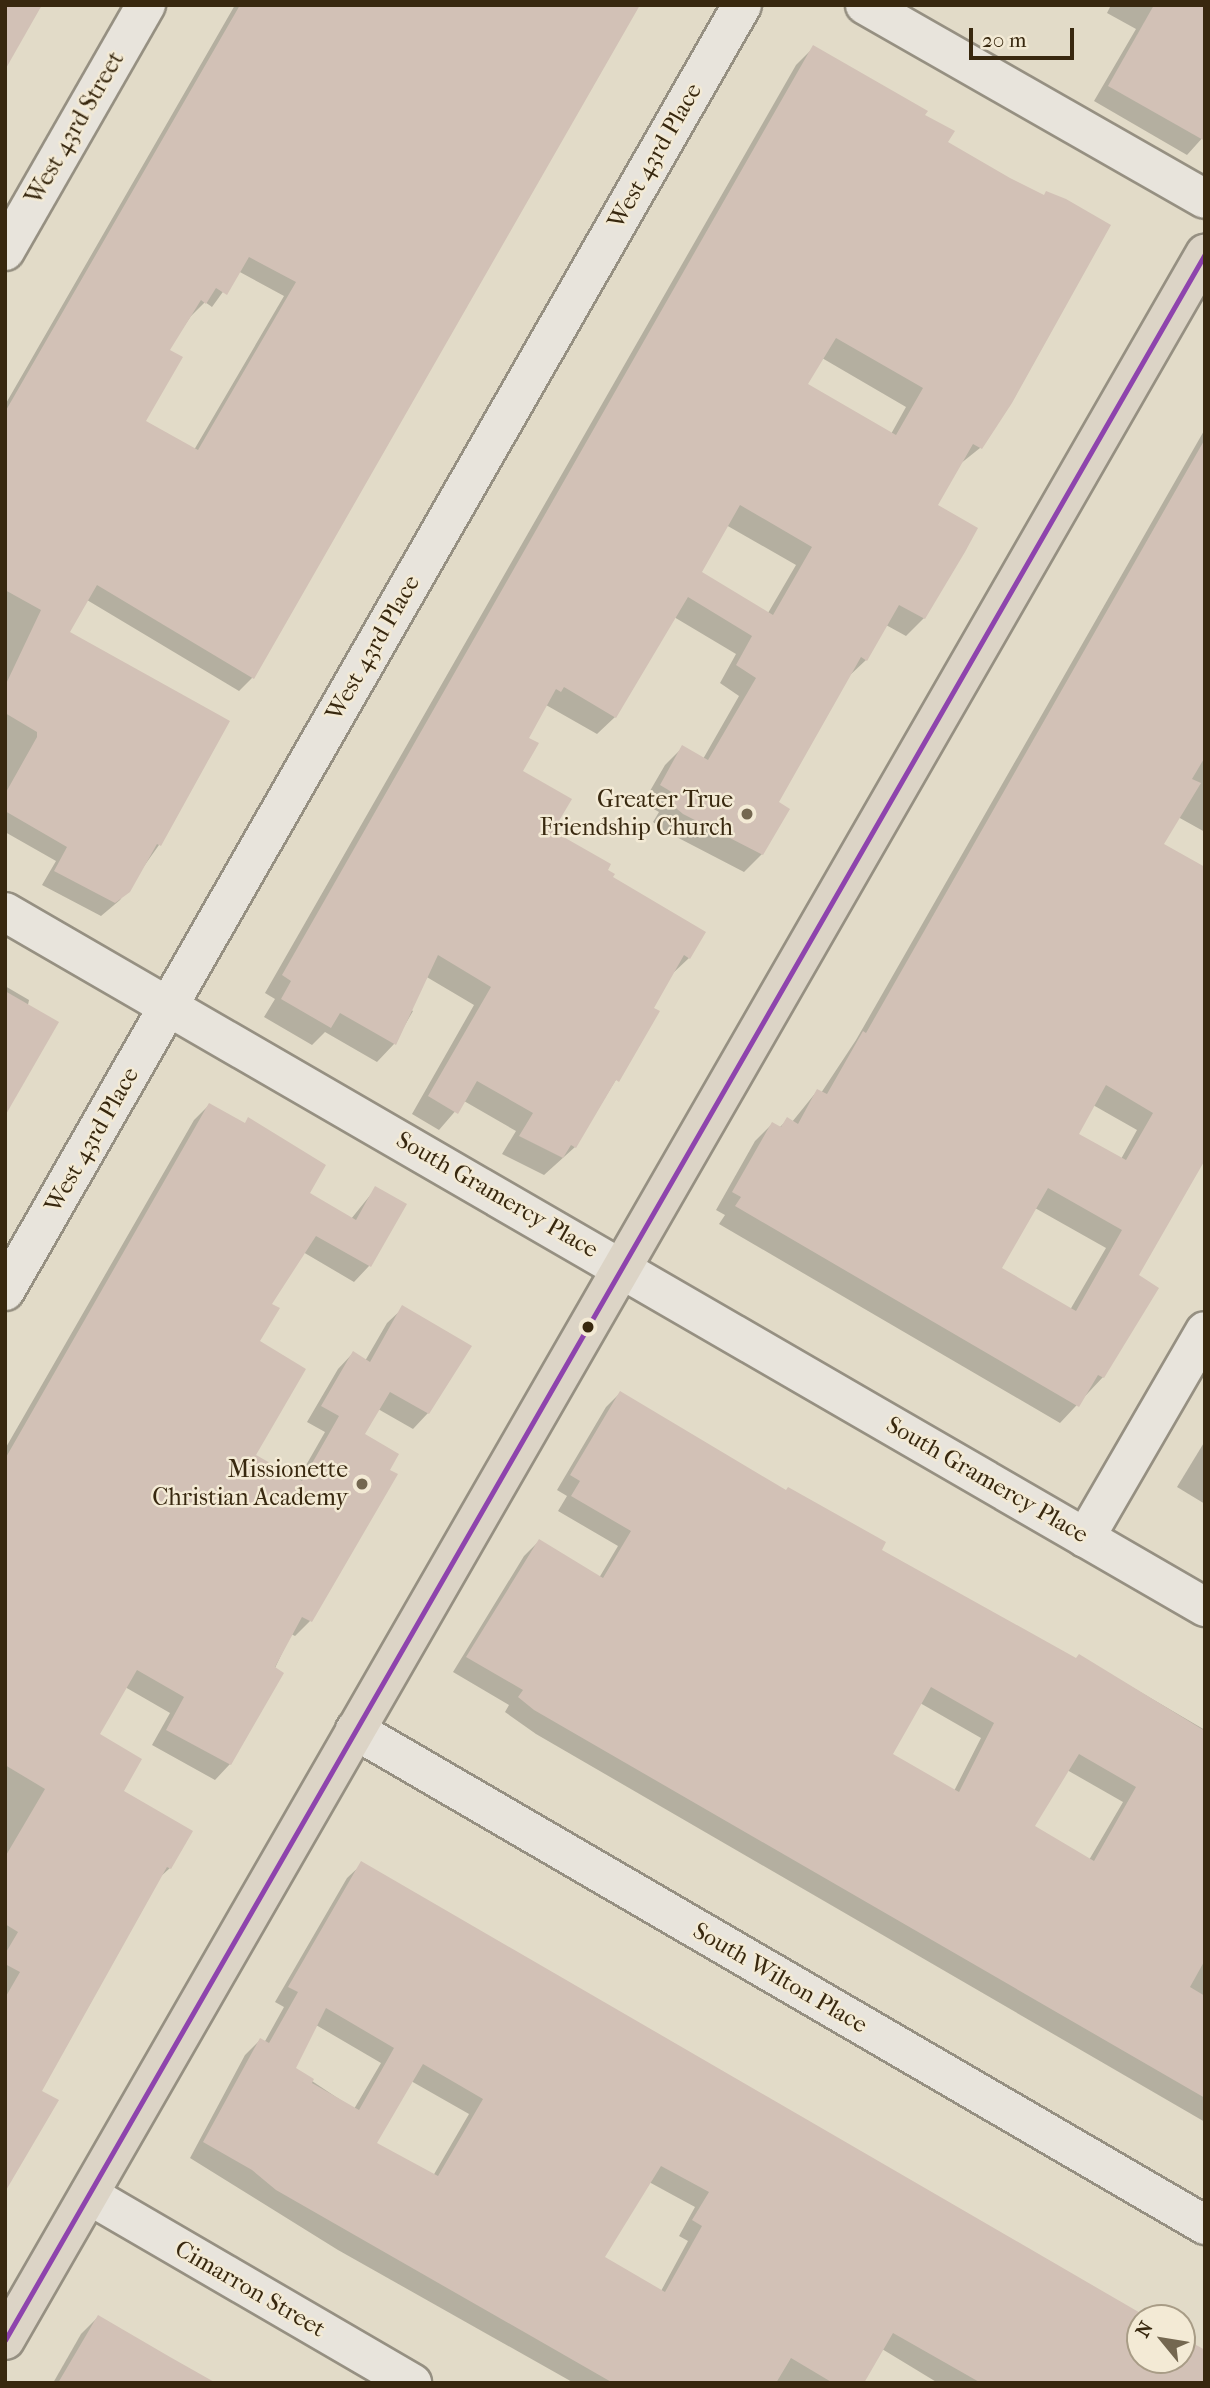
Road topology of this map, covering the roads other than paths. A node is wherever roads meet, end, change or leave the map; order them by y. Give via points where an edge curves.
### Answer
1 (146, 5) edge
2 (742, 5) edge
3 (865, 5) edge
4 (1205, 199) edge
5 (5, 251) edge
6 (1205, 254) edge
7 (5, 912) edge
8 (169, 1004) junction
9 (621, 1266) junction
10 (5, 1291) edge
11 (1205, 1331) edge
12 (1085, 1538) junction
13 (1205, 1607) edge
14 (355, 1730) junction
15 (89, 2195) junction
16 (1205, 2225) edge
17 (5, 2340) edge
18 (412, 2383) edge

1 - 5 street, West 43rd Street
2 - 8 street, West 43rd Place
3 - 4 street
6 - 9 main road
7 - 8 street, South Gramercy Place
8 - 9 street, South Gramercy Place
8 - 10 street, West 43rd Place
9 - 12 street, South Gramercy Place
9 - 14 main road
11 - 12 street
12 - 13 street, South Gramercy Place
14 - 15 main road
14 - 16 street, South Wilton Place
15 - 17 main road
15 - 18 street, Cimarron Street

